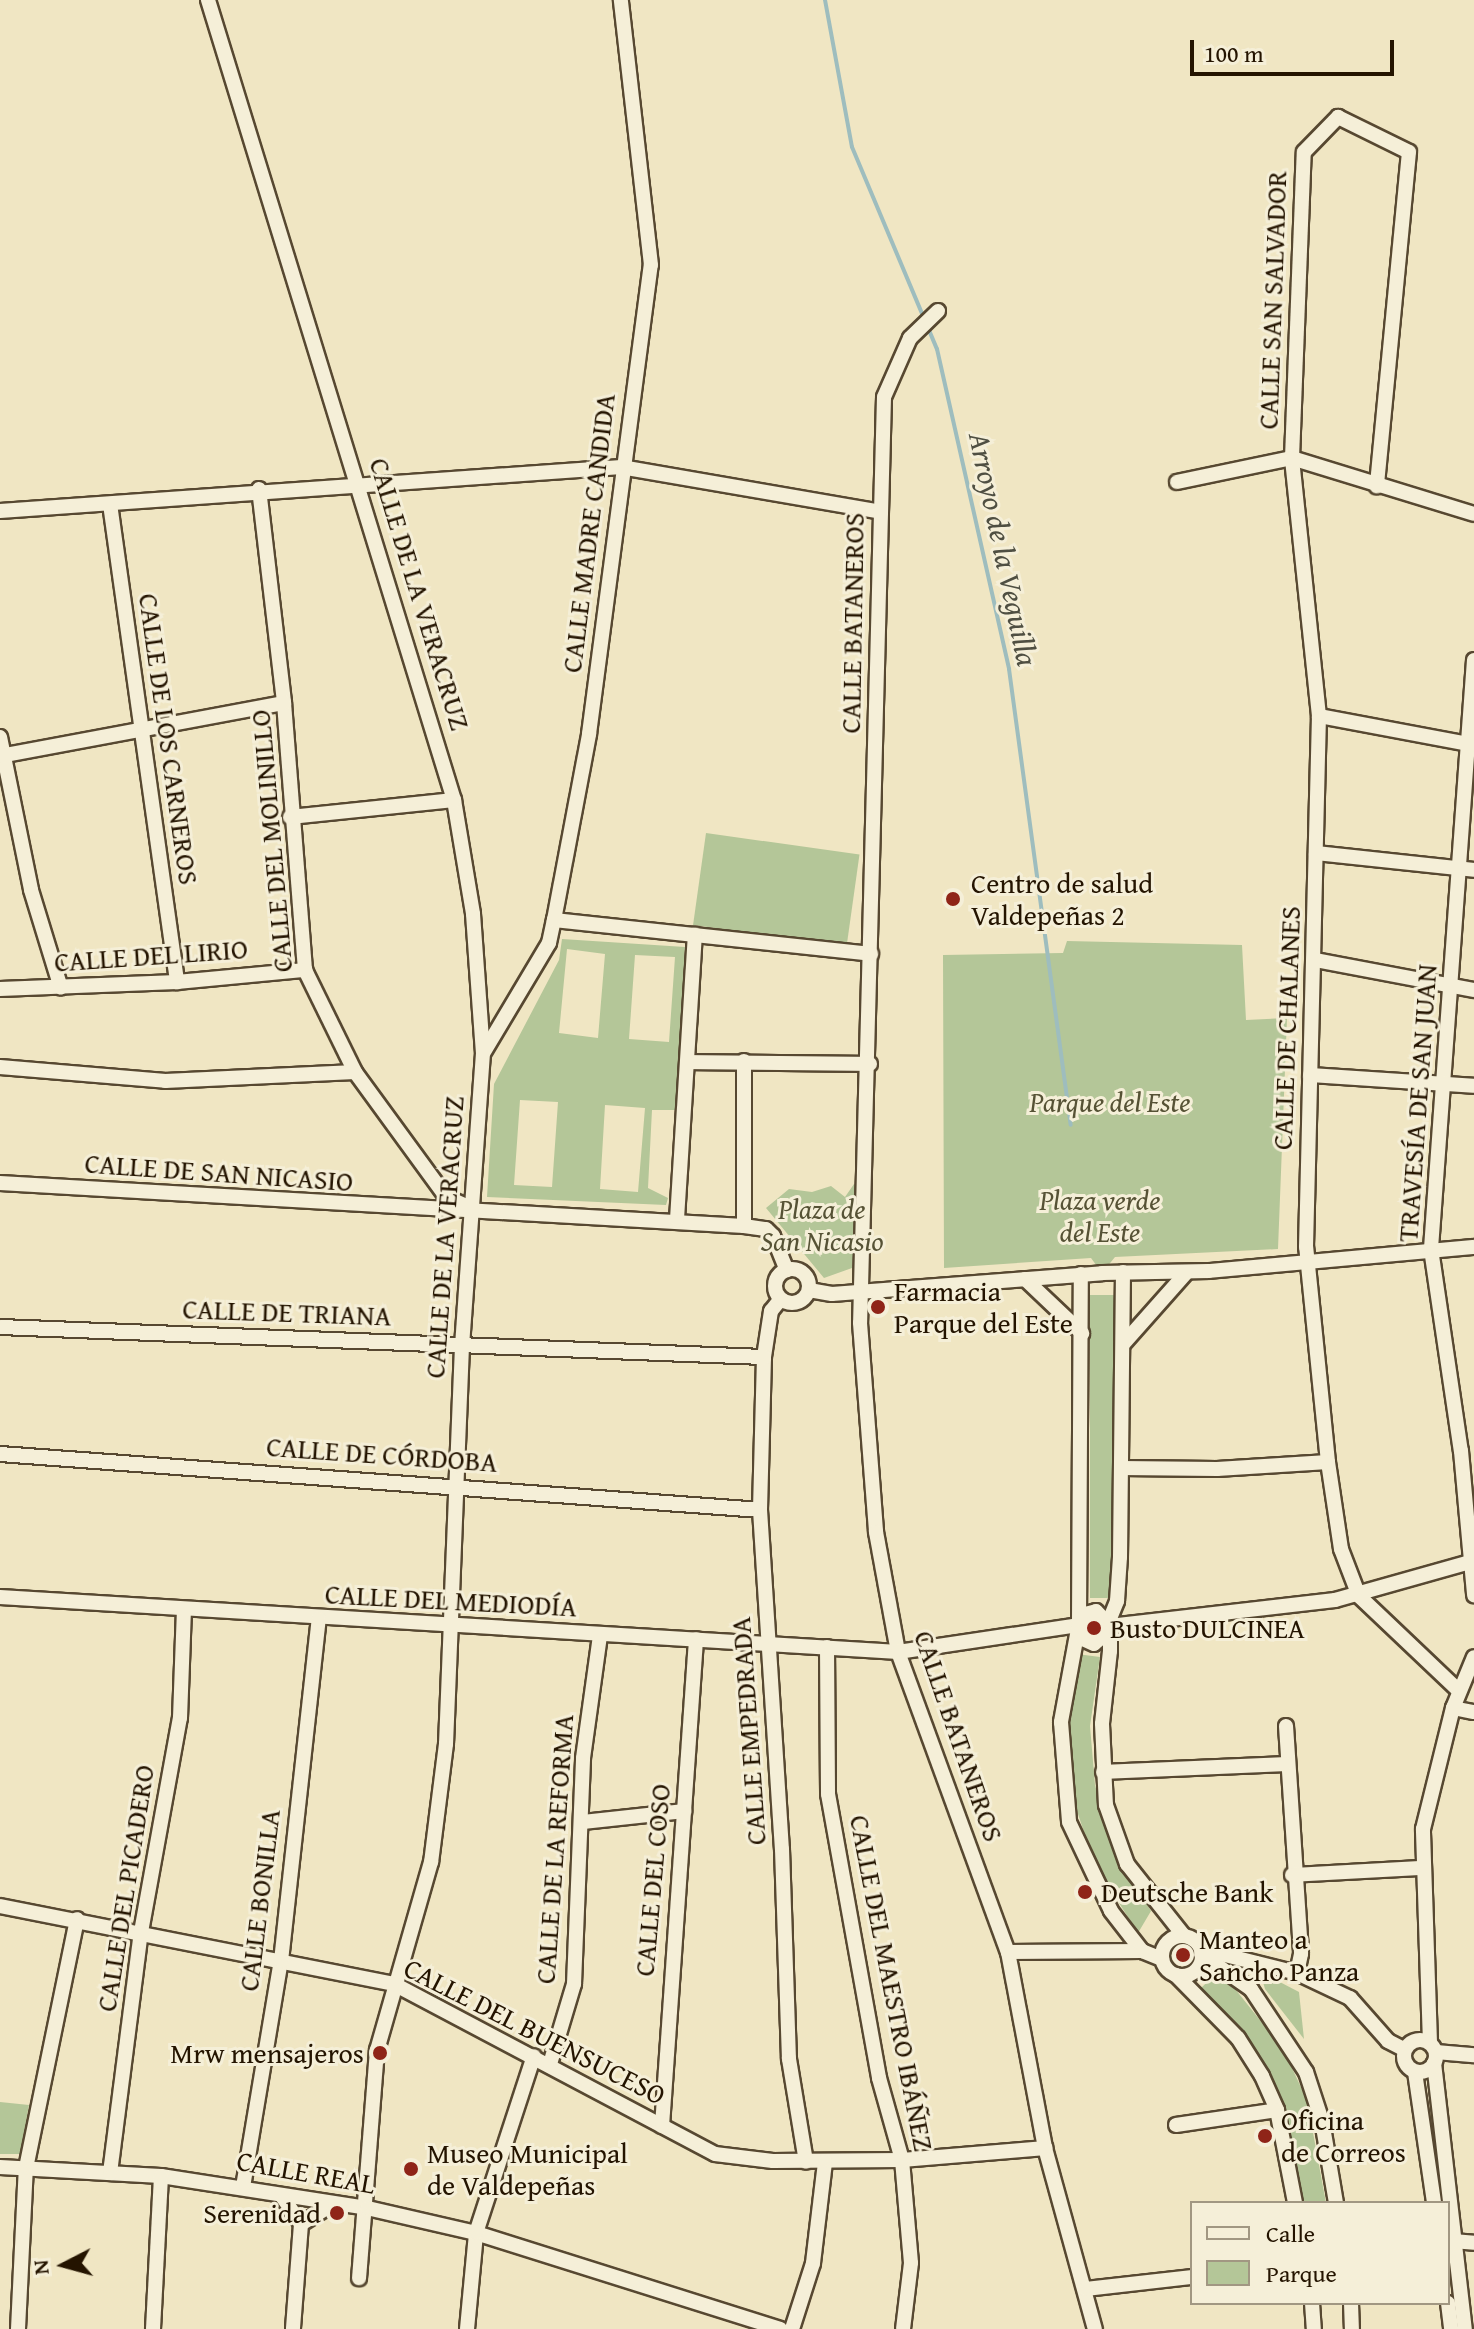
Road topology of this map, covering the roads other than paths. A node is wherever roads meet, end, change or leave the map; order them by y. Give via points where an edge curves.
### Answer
1 (208, 0) edge
2 (621, 0) edge
3 (935, 314) dead end
4 (1292, 458) junction
5 (621, 467) junction
6 (1177, 482) dead end
7 (360, 483) junction
8 (1377, 486) junction
9 (259, 489) junction
10 (110, 504) junction
11 (0, 511) edge
12 (881, 512) junction
13 (1474, 514) edge
14 (1474, 660) edge
15 (284, 703) junction
16 (1319, 716) junction
17 (140, 729) junction
18 (0, 737) edge
19 (1471, 745) edge
20 (2, 756) edge
21 (454, 800) junction
22 (290, 817) junction
23 (1316, 853) junction
24 (1466, 869) edge
25 (554, 920) junction
26 (695, 935) junction
27 (871, 954) junction
28 (1315, 960) junction
29 (305, 970) junction
30 (177, 982) junction
31 (1451, 986) junction
32 (61, 988) junction
33 (0, 989) edge
34 (1474, 990) edge
35 (483, 1053) junction
36 (744, 1061) junction
37 (689, 1062) junction
38 (870, 1064) junction
39 (0, 1067) edge
40 (355, 1072) junction
41 (1310, 1075) junction
42 (1444, 1083) junction
43 (1474, 1086) edge
44 (0, 1183) edge
45 (440, 1203) junction
46 (470, 1208) junction
47 (677, 1219) junction
48 (744, 1226) junction
49 (1474, 1247) edge
50 (1431, 1249) junction
51 (1306, 1263) junction
52 (787, 1270) junction
53 (1123, 1272) junction
54 (1187, 1272) junction
55 (1081, 1274) junction
56 (1025, 1279) junction
57 (809, 1290) junction
58 (861, 1292) junction
59 (780, 1300) junction
60 (0, 1327) edge
61 (1082, 1333) junction
62 (1124, 1343) junction
63 (462, 1346) junction
64 (764, 1357) junction
65 (0, 1454) edge
66 (1328, 1462) junction
67 (1121, 1468) junction
68 (456, 1485) junction
69 (760, 1510) junction
70 (1471, 1562) edge
71 (1474, 1595) edge
72 (1359, 1596) junction
73 (0, 1597) edge
74 (184, 1611) junction
75 (319, 1619) junction
76 (452, 1625) junction
77 (1078, 1625) junction
78 (1110, 1626) junction
79 (600, 1635) junction
80 (696, 1639) junction
81 (768, 1645) junction
82 (827, 1647) junction
83 (898, 1652) junction
84 (1474, 1657) edge
85 (1458, 1690) junction
86 (1453, 1708) junction
87 (1474, 1712) edge
88 (1286, 1726) dead end
89 (1286, 1764) junction
90 (1103, 1772) junction
91 (684, 1811) junction
92 (583, 1822) junction
93 (1422, 1868) junction
94 (1292, 1875) junction
95 (0, 1906) edge
96 (77, 1919) junction
97 (141, 1932) junction
98 (1184, 1936) junction
99 (1142, 1951) junction
100 (1008, 1952) junction
101 (1201, 1952) junction
102 (1162, 1959) junction
103 (281, 1961) junction
104 (1261, 1965) junction
105 (1297, 1973) junction
106 (1176, 1975) junction
107 (394, 1984) junction
108 (1251, 1989) junction
109 (1404, 2049) junction
110 (1433, 2053) junction
111 (1474, 2055) edge
112 (534, 2056) junction
113 (550, 2064) junction
114 (1415, 2072) junction
115 (1277, 2110) junction
116 (1176, 2125) dead end
117 (662, 2126) junction
118 (1045, 2148) junction
119 (902, 2160) junction
120 (806, 2162) junction
121 (825, 2162) junction
122 (0, 2167) edge
123 (26, 2168) junction
124 (110, 2173) junction
125 (161, 2176) junction
126 (243, 2187) junction
127 (281, 2195) junction
128 (1295, 2201) edge
129 (1336, 2201) edge
130 (1434, 2201) edge
131 (1449, 2201) edge
132 (333, 2204) junction
133 (367, 2208) junction
134 (1450, 2213) edge
135 (301, 2224) junction
136 (476, 2233) junction
137 (1453, 2241) junction
138 (1474, 2243) edge
139 (1452, 2269) edge
140 (1190, 2277) edge
141 (359, 2278) dead end
142 (1454, 2286) edge
143 (1086, 2289) junction
144 (1312, 2305) edge
145 (1351, 2305) edge
146 (1448, 2305) edge
147 (739, 2322) edge
148 (18, 2329) edge
149 (153, 2329) edge
150 (293, 2329) edge
151 (467, 2329) edge
152 (780, 2329) edge
153 (792, 2329) edge
154 (903, 2329) edge
155 (1095, 2329) edge
156 (1314, 2329) edge
157 (1352, 2329) edge
158 (1451, 2329) edge
159 (1465, 2329) edge

1 - 7 street, CALLE DE LA VERACRUZ
2 - 5 street, CALLE MADRE CANDIDA via 651,265
3 - 12 street, CALLE BATANEROS via 918,327 894,365 884,397
4 - 6 street, CALLE SAN SALVADOR
4 - 8 street
4 - 8 street, CALLE SAN SALVADOR via 1304,152 1338,117 1409,152
4 - 16 street, CALLE DE CHALANES
5 - 7 street
5 - 12 street
5 - 25 street, CALLE MADRE CANDIDA via 589,734
7 - 9 street
7 - 21 street, CALLE DE LA VERACRUZ
8 - 13 street
9 - 10 street
9 - 15 street, CALLE DEL MOLINILLO
10 - 11 street
10 - 17 street, CALLE DE LOS CARNEROS
12 - 27 street, CALLE BATANEROS
14 - 19 street, TRAVESÍA DE SAN JUAN
15 - 17 street
15 - 22 street, CALLE DEL MOLINILLO
16 - 19 street
16 - 23 street, CALLE DE CHALANES
17 - 20 street
17 - 30 street, CALLE DE LOS CARNEROS
18 - 20 street
19 - 24 street, TRAVESÍA DE SAN JUAN
20 - 32 street via 31,890
21 - 22 street
21 - 35 street, CALLE DE LA VERACRUZ via 473,914
22 - 29 street, CALLE DEL MOLINILLO
23 - 24 street
23 - 28 street, CALLE DE CHALANES
24 - 31 street, TRAVESÍA DE SAN JUAN
25 - 26 street
25 - 35 street, CALLE MADRE CANDIDA via 549,943
26 - 27 street
26 - 37 street
27 - 38 street, CALLE BATANEROS
28 - 31 street
28 - 41 street, CALLE DE CHALANES
29 - 30 street, CALLE DEL LIRIO
29 - 40 street, CALLE DEL MOLINILLO
30 - 32 street, CALLE DEL LIRIO
31 - 34 street
31 - 42 street, TRAVESÍA DE SAN JUAN
32 - 33 street, CALLE DEL LIRIO
35 - 46 street, CALLE DE LA VERACRUZ
36 - 37 street
36 - 38 street
36 - 48 street
37 - 47 street
38 - 58 street, CALLE BATANEROS
39 - 40 street via 165,1081
40 - 45 street, CALLE DEL MOLINILLO
41 - 42 street
41 - 51 street, CALLE DE CHALANES
42 - 43 street
42 - 50 street, TRAVESÍA DE SAN JUAN
44 - 45 street, CALLE DE SAN NICASIO
45 - 46 street
46 - 47 street
46 - 63 street, CALLE DE LA VERACRUZ
47 - 48 street
48 - 52 street via 766,1229 773,1236
49 - 50 street
50 - 51 street
50 - 70 street, TRAVESÍA DE SAN JUAN via 1461,1451
51 - 54 street
51 - 66 street, CALLE DE CHALANES
52 - 57 street via 804,1273
52 - 59 street via 775,1283
53 - 54 street
53 - 55 street
53 - 62 street
54 - 62 street
55 - 56 street
55 - 61 street
56 - 58 street
56 - 61 street
57 - 58 street
57 - 59 street via 798,1303
58 - 83 street, CALLE BATANEROS via 876,1532
59 - 64 street, CALLE EMPEDRADA via 771,1311
60 - 63 street, CALLE DE TRIANA
61 - 77 street
62 - 67 street
63 - 64 street, CALLE DE TRIANA
63 - 68 street, CALLE DE LA VERACRUZ
64 - 69 street, CALLE EMPEDRADA
65 - 68 street, CALLE DE CÓRDOBA
66 - 67 street
66 - 72 street, CALLE DE CHALANES via 1341,1549
67 - 78 street via 1117,1601
68 - 69 street, CALLE DE CÓRDOBA
68 - 76 street, CALLE DE LA VERACRUZ
69 - 81 street, CALLE EMPEDRADA
70 - 71 street, TRAVESÍA DE SAN JUAN
70 - 72 street
72 - 78 street
72 - 85 street
73 - 74 street, CALLE DEL MEDIODÍA
74 - 75 street, CALLE DEL MEDIODÍA
74 - 97 street, CALLE DEL PICADERO via 180,1718
75 - 76 street, CALLE DEL MEDIODÍA
75 - 103 street, CALLE BONILLA
76 - 79 street, CALLE DEL MEDIODÍA
76 - 107 street, CALLE DE LA VERACRUZ via 446,1744 431,1862
77 - 78 street via 1090,1611
77 - 78 street via 1083,1639 1094,1644
77 - 83 street, CALLE DEL MEDIODÍA
77 - 99 street via 1061,1722 1069,1822 1096,1884
78 - 90 street
79 - 80 street, CALLE DEL MEDIODÍA
79 - 92 street, CALLE DE LA REFORMA via 583,1758
80 - 81 street, CALLE DEL MEDIODÍA
80 - 91 street, CALLE DEL COSO
81 - 82 street, CALLE DEL MEDIODÍA
81 - 120 street, CALLE EMPEDRADA via 789,2059
82 - 83 street, CALLE DEL MEDIODÍA
82 - 119 street, CALLE DEL MAESTRO IBÁÑEZ via 828,1794 879,2078
83 - 100 street, CALLE BATANEROS
84 - 85 street
85 - 86 street
86 - 87 street
86 - 93 street via 1423,1829
88 - 89 street
89 - 90 street
89 - 94 street
90 - 98 street via 1106,1805 1127,1864
91 - 92 street
91 - 117 street, CALLE DEL COSO
92 - 113 street, CALLE DE LA REFORMA via 574,1984
93 - 94 street
93 - 110 street
94 - 105 street via 1301,1954
95 - 96 street, CALLE DEL BUENSUCESO
96 - 97 street, CALLE DEL BUENSUCESO
96 - 123 street
97 - 103 street, CALLE DEL BUENSUCESO
97 - 124 street, CALLE DEL PICADERO
98 - 101 street
98 - 102 street via 1167,1942
99 - 100 street
99 - 102 street
100 - 118 street, CALLE BATANEROS
101 - 104 street
101 - 106 street via 1194,1971
101 - 108 street
102 - 106 street
103 - 107 street, CALLE DEL BUENSUCESO
103 - 126 street, CALLE BONILLA
104 - 105 street
104 - 108 street
105 - 109 street via 1350,1998 1388,2041
106 - 115 street via 1238,2038
107 - 112 street, CALLE DEL BUENSUCESO
107 - 133 street, CALLE DE LA VERACRUZ via 377,2050
108 - 129 street via 1306,2072 1322,2121
109 - 110 street via 1416,2040
109 - 114 street via 1404,2060
110 - 111 street
110 - 114 street
110 - 131 street
112 - 113 street, CALLE DEL BUENSUCESO
112 - 136 street
113 - 117 street, CALLE DEL BUENSUCESO
114 - 130 street
115 - 116 street
115 - 128 street
117 - 120 street, CALLE DEL BUENSUCESO via 715,2154
118 - 119 street, CALLE DEL BUENSUCESO
118 - 143 street, CALLE BATANEROS
119 - 121 street, CALLE DEL BUENSUCESO
119 - 154 street, CALLE DEL MAESTRO IBÁÑEZ via 911,2263
120 - 121 street, CALLE DEL BUENSUCESO
121 - 153 street via 813,2263
122 - 123 street, CALLE REAL
123 - 124 street, CALLE REAL
123 - 148 street
124 - 125 street, CALLE REAL
125 - 126 street, CALLE REAL
125 - 149 street
126 - 127 street, CALLE REAL
127 - 132 street, CALLE REAL
127 - 135 street
132 - 133 street, CALLE REAL
132 - 135 street
133 - 136 street, CALLE REAL
133 - 141 street, CALLE DE LA VERACRUZ
134 - 137 street
135 - 150 street
136 - 147 street, CALLE REAL via 628,2279
136 - 151 street
137 - 138 street
137 - 139 street
139 - 142 street
140 - 143 street
142 - 159 street
143 - 155 street, CALLE BATANEROS
144 - 156 street
145 - 157 street
146 - 158 street
147 - 152 street, CALLE REAL

